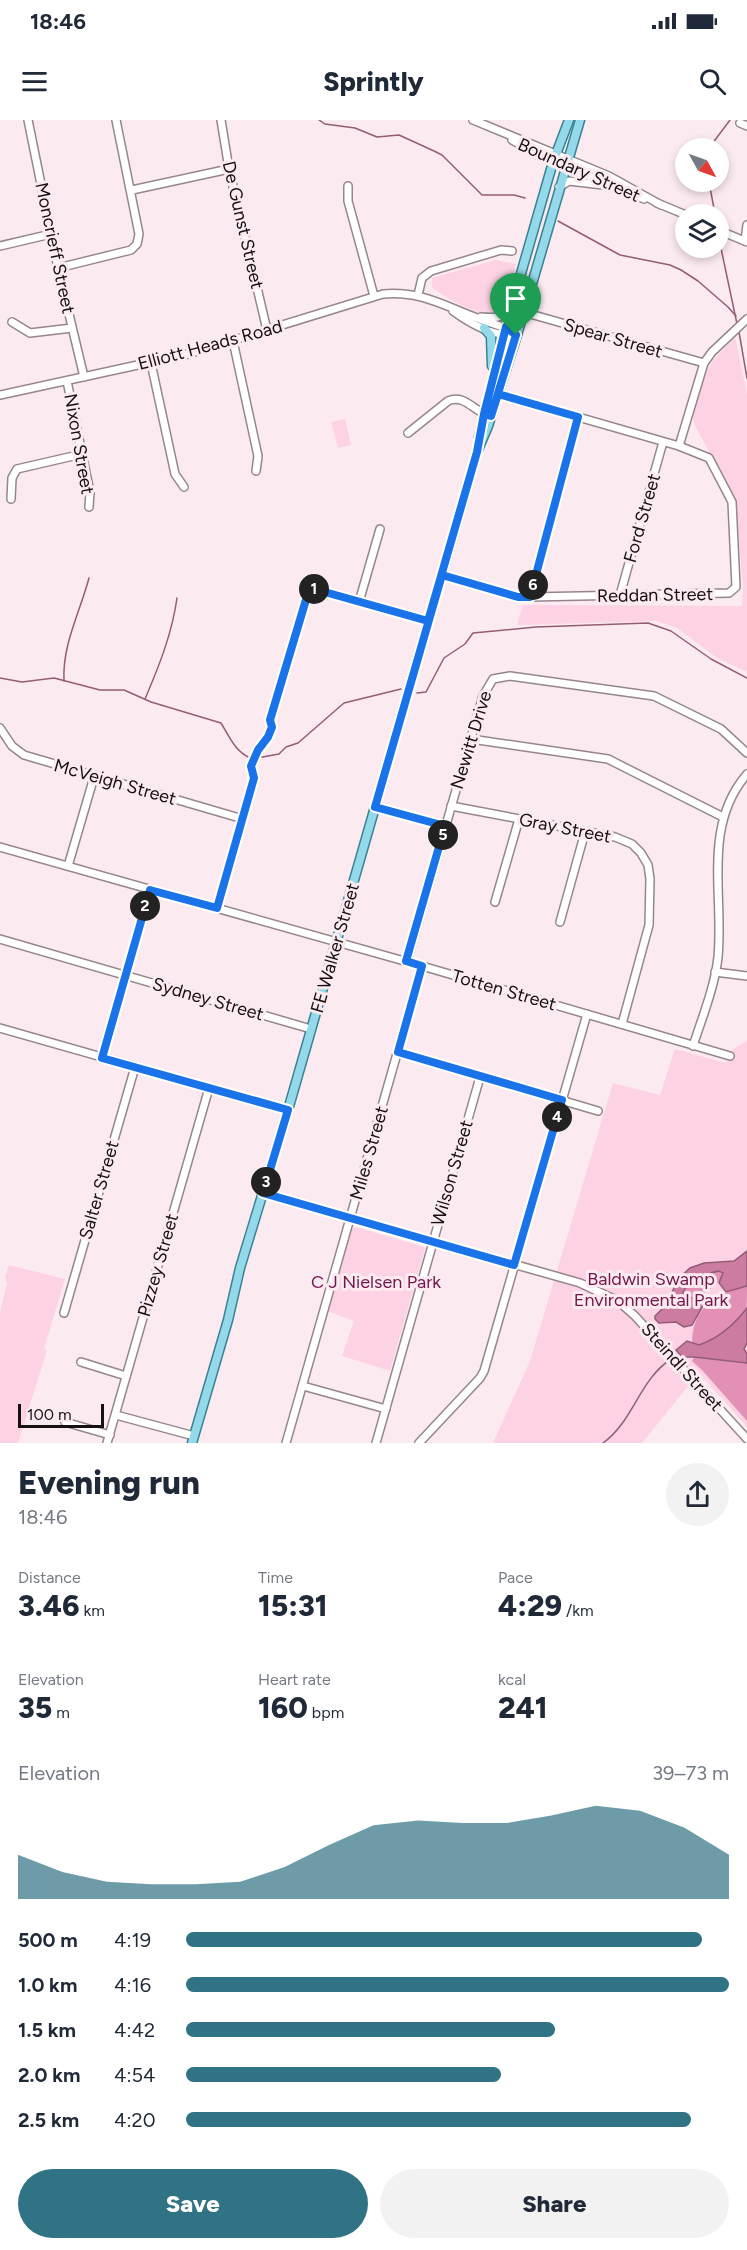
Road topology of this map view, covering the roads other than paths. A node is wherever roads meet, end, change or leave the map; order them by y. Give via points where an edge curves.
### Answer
1 (28, 120) edge
2 (116, 120) edge
3 (221, 120) edge
4 (569, 120) edge
5 (580, 120) edge
6 (476, 121) edge
7 (555, 158) junction
8 (566, 162) junction
9 (229, 169) junction
10 (348, 186) dead end
11 (559, 187) junction
12 (620, 189) junction
13 (132, 190) junction
14 (661, 205) junction
15 (675, 211) edge
16 (747, 225) edge
17 (51, 234) junction
18 (729, 234) edge
19 (746, 241) edge
20 (0, 246) edge
21 (512, 251) dead end
22 (58, 268) junction
23 (418, 295) junction
24 (374, 296) junction
25 (444, 304) junction
26 (512, 308) junction
27 (523, 312) junction
28 (469, 315) junction
29 (747, 319) edge
30 (12, 322) dead end
31 (72, 328) junction
32 (484, 328) junction
33 (267, 330) junction
34 (505, 331) junction
35 (517, 334) junction
36 (233, 341) junction
37 (151, 363) junction
38 (704, 363) junction
39 (84, 376) junction
40 (67, 381) junction
41 (498, 394) junction
42 (0, 395) edge
43 (487, 399) junction
44 (487, 415) junction
45 (578, 417) junction
46 (408, 433) dead end
47 (663, 442) junction
48 (678, 446) junction
49 (82, 454) junction
50 (256, 471) dead end
51 (184, 487) dead end
52 (10, 499) dead end
53 (89, 507) dead end
54 (380, 529) dead end
55 (442, 575) junction
56 (620, 595) junction
57 (530, 597) junction
58 (359, 602) junction
59 (428, 621) junction
60 (0, 728) edge
61 (471, 740) junction
62 (747, 753) edge
63 (747, 774) edge
64 (94, 777) junction
65 (451, 806) junction
66 (375, 807) junction
67 (723, 818) junction
68 (243, 819) junction
69 (519, 819) junction
70 (445, 826) junction
71 (585, 832) junction
72 (0, 847) edge
73 (68, 866) junction
74 (150, 890) junction
75 (495, 902) dead end
76 (217, 908) junction
77 (560, 922) dead end
78 (0, 939) edge
79 (336, 942) junction
80 (406, 961) junction
81 (422, 966) junction
82 (715, 972) junction
83 (125, 976) junction
84 (747, 976) edge
85 (586, 1014) junction
86 (621, 1024) junction
87 (0, 1028) edge
88 (311, 1029) junction
89 (693, 1046) junction
90 (398, 1052) junction
91 (730, 1056) dead end
92 (102, 1058) junction
93 (135, 1067) junction
94 (480, 1077) junction
95 (209, 1088) junction
96 (562, 1100) junction
97 (288, 1110) junction
98 (598, 1111) dead end
99 (263, 1193) junction
100 (351, 1218) junction
101 (433, 1242) junction
102 (514, 1265) junction
103 (64, 1313) dead end
104 (81, 1362) dead end
105 (126, 1376) junction
106 (303, 1386) junction
107 (386, 1409) junction
108 (116, 1415) junction
109 (65, 1422) dead end
110 (110, 1435) junction
111 (193, 1439) edge
112 (747, 1439) edge
113 (107, 1443) edge
114 (286, 1443) edge
115 (376, 1443) edge
116 (419, 1443) edge

1 - 17 street, Moncrieff Street
2 - 13 street
3 - 9 street, De Gunst Street
4 - 7 main road, FE Walker Street
5 - 8 main road, FE Walker Street
6 - 7 street, Boundary Street
7 - 8 street, Boundary Street
7 - 26 main road, FE Walker Street
8 - 11 main road, FE Walker Street
8 - 12 street, Boundary Street
8 - 14 street, Boundary Street via 609,176
9 - 13 street
9 - 33 street, De Gunst Street
10 - 24 street via 348,201
11 - 12 street via 575,181
11 - 27 main road, FE Walker Street
12 - 14 street, Boundary Street
13 - 22 street via 137,244 131,250
14 - 15 street, Boundary Street
16 - 19 street
17 - 20 street
17 - 22 street, Moncrieff Street
18 - 19 street
21 - 23 street via 501,250 431,271 422,279
22 - 31 street, Moncrieff Street
23 - 24 street, Elliott Heads Road
23 - 25 street, Elliott Heads Road
24 - 33 street, Elliott Heads Road
25 - 28 street, Elliott Heads Road
25 - 32 street, Elliott Heads Road
26 - 28 street via 500,316
26 - 34 main road, FE Walker Street
27 - 35 main road, FE Walker Street
27 - 38 street, Spear Street
28 - 34 street, Elliott Heads Road
29 - 38 street
30 - 31 street via 30,333
31 - 39 street, Moncrieff Street
32 - 34 street, Elliott Heads Road
32 - 43 main road via 491,336 492,351
33 - 36 street, Elliott Heads Road
34 - 35 street, Elliott Heads Road
34 - 43 main road, FE Walker Street
35 - 41 main road, FE Walker Street
36 - 37 street, Elliott Heads Road
36 - 50 street via 258,456
37 - 39 street, Elliott Heads Road
37 - 51 street via 175,474
38 - 48 street
39 - 40 street, Elliott Heads Road
40 - 42 street, Elliott Heads Road
40 - 49 street, Nixon Street
41 - 44 main road, FE Walker Street
41 - 45 street
43 - 44 main road, FE Walker Street
44 - 46 street via 455,397
44 - 55 main road, FE Walker Street
45 - 47 street
45 - 57 street
47 - 48 street
47 - 56 street, Ford Street
48 - 56 street, Reddan Street via 709,458 731,498 736,587 729,593
49 - 52 street via 17,469
49 - 53 street, Nixon Street
54 - 58 street
55 - 57 street, Reddan Street
55 - 59 main road, FE Walker Street
56 - 57 street, Reddan Street
58 - 59 street
58 - 68 street via 314,589 306,595 270,720 271,729 251,766 254,778
59 - 66 main road, FE Walker Street
60 - 64 street, McVeigh Street via 24,756
61 - 62 street, Newitt Drive via 485,689 493,680 510,676 654,696 721,729
61 - 65 street, Newitt Drive
61 - 67 street via 608,759
63 - 67 street
64 - 68 street, McVeigh Street
64 - 73 street
65 - 69 street, Gray Street
65 - 70 street, Newitt Drive
66 - 70 street
66 - 79 main road, FE Walker Street
67 - 82 street via 718,841
68 - 76 street
69 - 71 street, Gray Street
69 - 75 street
70 - 80 street, Newitt Drive
71 - 77 street
71 - 86 street, Gray Street via 632,844 645,858 650,872 649,925
72 - 73 street, Totten Street
73 - 74 street, Totten Street
74 - 76 street, Totten Street
74 - 83 street
76 - 79 street, Totten Street
78 - 83 street, Sydney Street
79 - 80 street, Totten Street
79 - 88 main road, FE Walker Street
80 - 81 street, Totten Street
81 - 85 street, Totten Street
81 - 90 street, Miles Street
82 - 84 street
82 - 89 street
83 - 88 street, Sydney Street
83 - 92 street
85 - 86 street, Totten Street
85 - 96 street
86 - 89 street, Totten Street
87 - 92 street
88 - 97 main road, FE Walker Street
89 - 91 street, Totten Street
90 - 94 street
90 - 100 street, Miles Street
92 - 93 street
93 - 95 street
93 - 103 street, Salter Street
94 - 96 street
94 - 101 street, Wilson Street
95 - 97 street
95 - 105 street, Pizzey Street
96 - 98 street
96 - 102 street
97 - 99 main road, FE Walker Street
99 - 100 street, Steindl Street
99 - 111 main road, FE Walker Street
100 - 101 street, Steindl Street
100 - 106 street, Miles Street
101 - 102 street, Steindl Street
101 - 107 street, Wilson Street
102 - 112 street, Steindl Street via 580,1283 618,1301
102 - 116 street via 483,1374
104 - 105 street
105 - 108 street, Pizzey Street
106 - 107 street
106 - 114 street, Miles Street
107 - 115 street, Wilson Street
108 - 110 street, Pizzey Street
108 - 111 street
109 - 110 street
110 - 113 street, Pizzey Street

